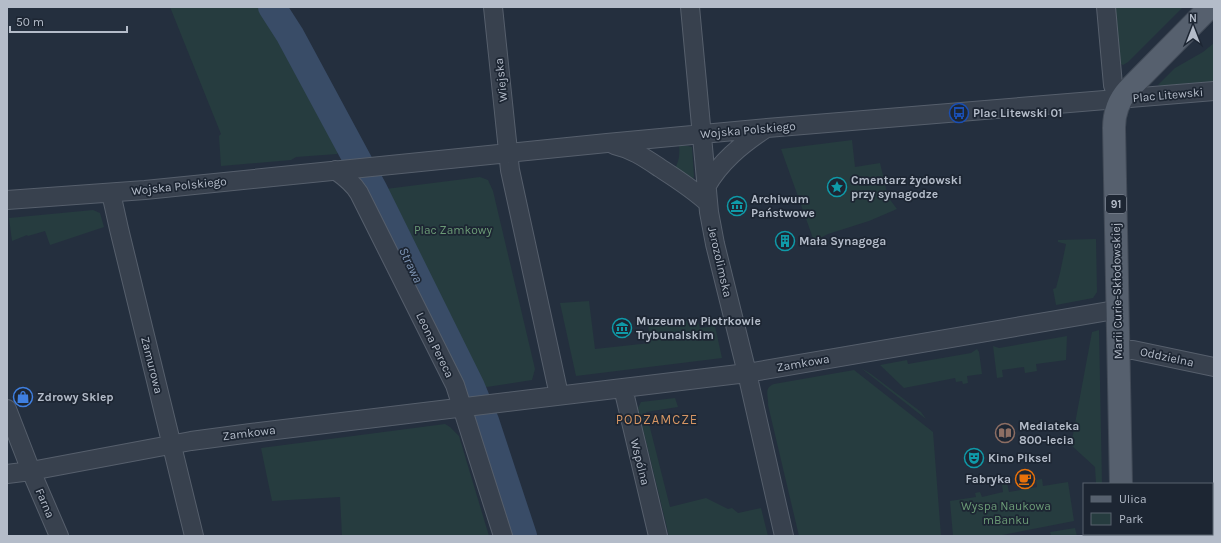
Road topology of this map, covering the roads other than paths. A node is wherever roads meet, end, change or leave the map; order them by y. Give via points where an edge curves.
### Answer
1 (493, 7) edge
2 (690, 7) edge
3 (1106, 7) edge
4 (1210, 7) edge
5 (1214, 90) edge
6 (1121, 99) junction
7 (767, 128) junction
8 (702, 135) junction
9 (607, 143) junction
10 (509, 154) junction
11 (343, 170) junction
12 (111, 193) junction
13 (707, 195) junction
14 (7, 200) edge
15 (1118, 311) junction
16 (1119, 350) junction
17 (1214, 367) edge
18 (747, 373) junction
19 (623, 388) junction
20 (559, 395) junction
21 (472, 406) junction
22 (7, 409) edge
23 (171, 445) junction
24 (31, 471) junction
25 (7, 474) edge
26 (1121, 483) edge
27 (1150, 535) edge
28 (59, 536) edge
29 (194, 536) edge
30 (503, 536) edge
31 (658, 536) edge
32 (784, 536) edge
33 (1165, 536) edge

1 - 10 street, Wiejska
2 - 8 street, Jerozolimska
3 - 6 street, Plac Litewski via 1113,85
4 - 6 main road, 91
5 - 6 street, Plac Litewski
6 - 7 street, Wojska Polskiego
6 - 15 main road, Marii Curie-Skłodowskiej / 91 via 1114,121
7 - 8 street, Wojska Polskiego
7 - 13 street via 728,157 713,174
8 - 9 street, Wojska Polskiego
8 - 13 street, Jerozolimska
9 - 10 street, Wojska Polskiego
9 - 13 street via 640,154 691,188
10 - 11 street, Wojska Polskiego
10 - 20 street via 510,170
11 - 12 street, Wojska Polskiego
11 - 21 street, Leona Pereca via 359,193 455,385
12 - 14 street, Wojska Polskiego
12 - 23 street, Zamurowa
13 - 18 street, Jerozolimska
15 - 16 main road, Marii Curie-Skłodowskiej / 91
15 - 18 street, Zamkowa
16 - 17 street, Oddzielna via 1133,350
16 - 26 main road, Marii Curie-Skłodowskiej / 91
18 - 19 street, Zamkowa
18 - 32 street, Jerozolimska
19 - 20 street, Zamkowa
19 - 31 street, Wspólna
20 - 21 street, Zamkowa
21 - 23 street, Zamkowa
21 - 30 street, Leona Pereca
22 - 24 street, Farna
23 - 24 street, Zamkowa
23 - 29 street, Zamurowa
24 - 25 street, Zamkowa
24 - 28 street, Farna
27 - 33 street

